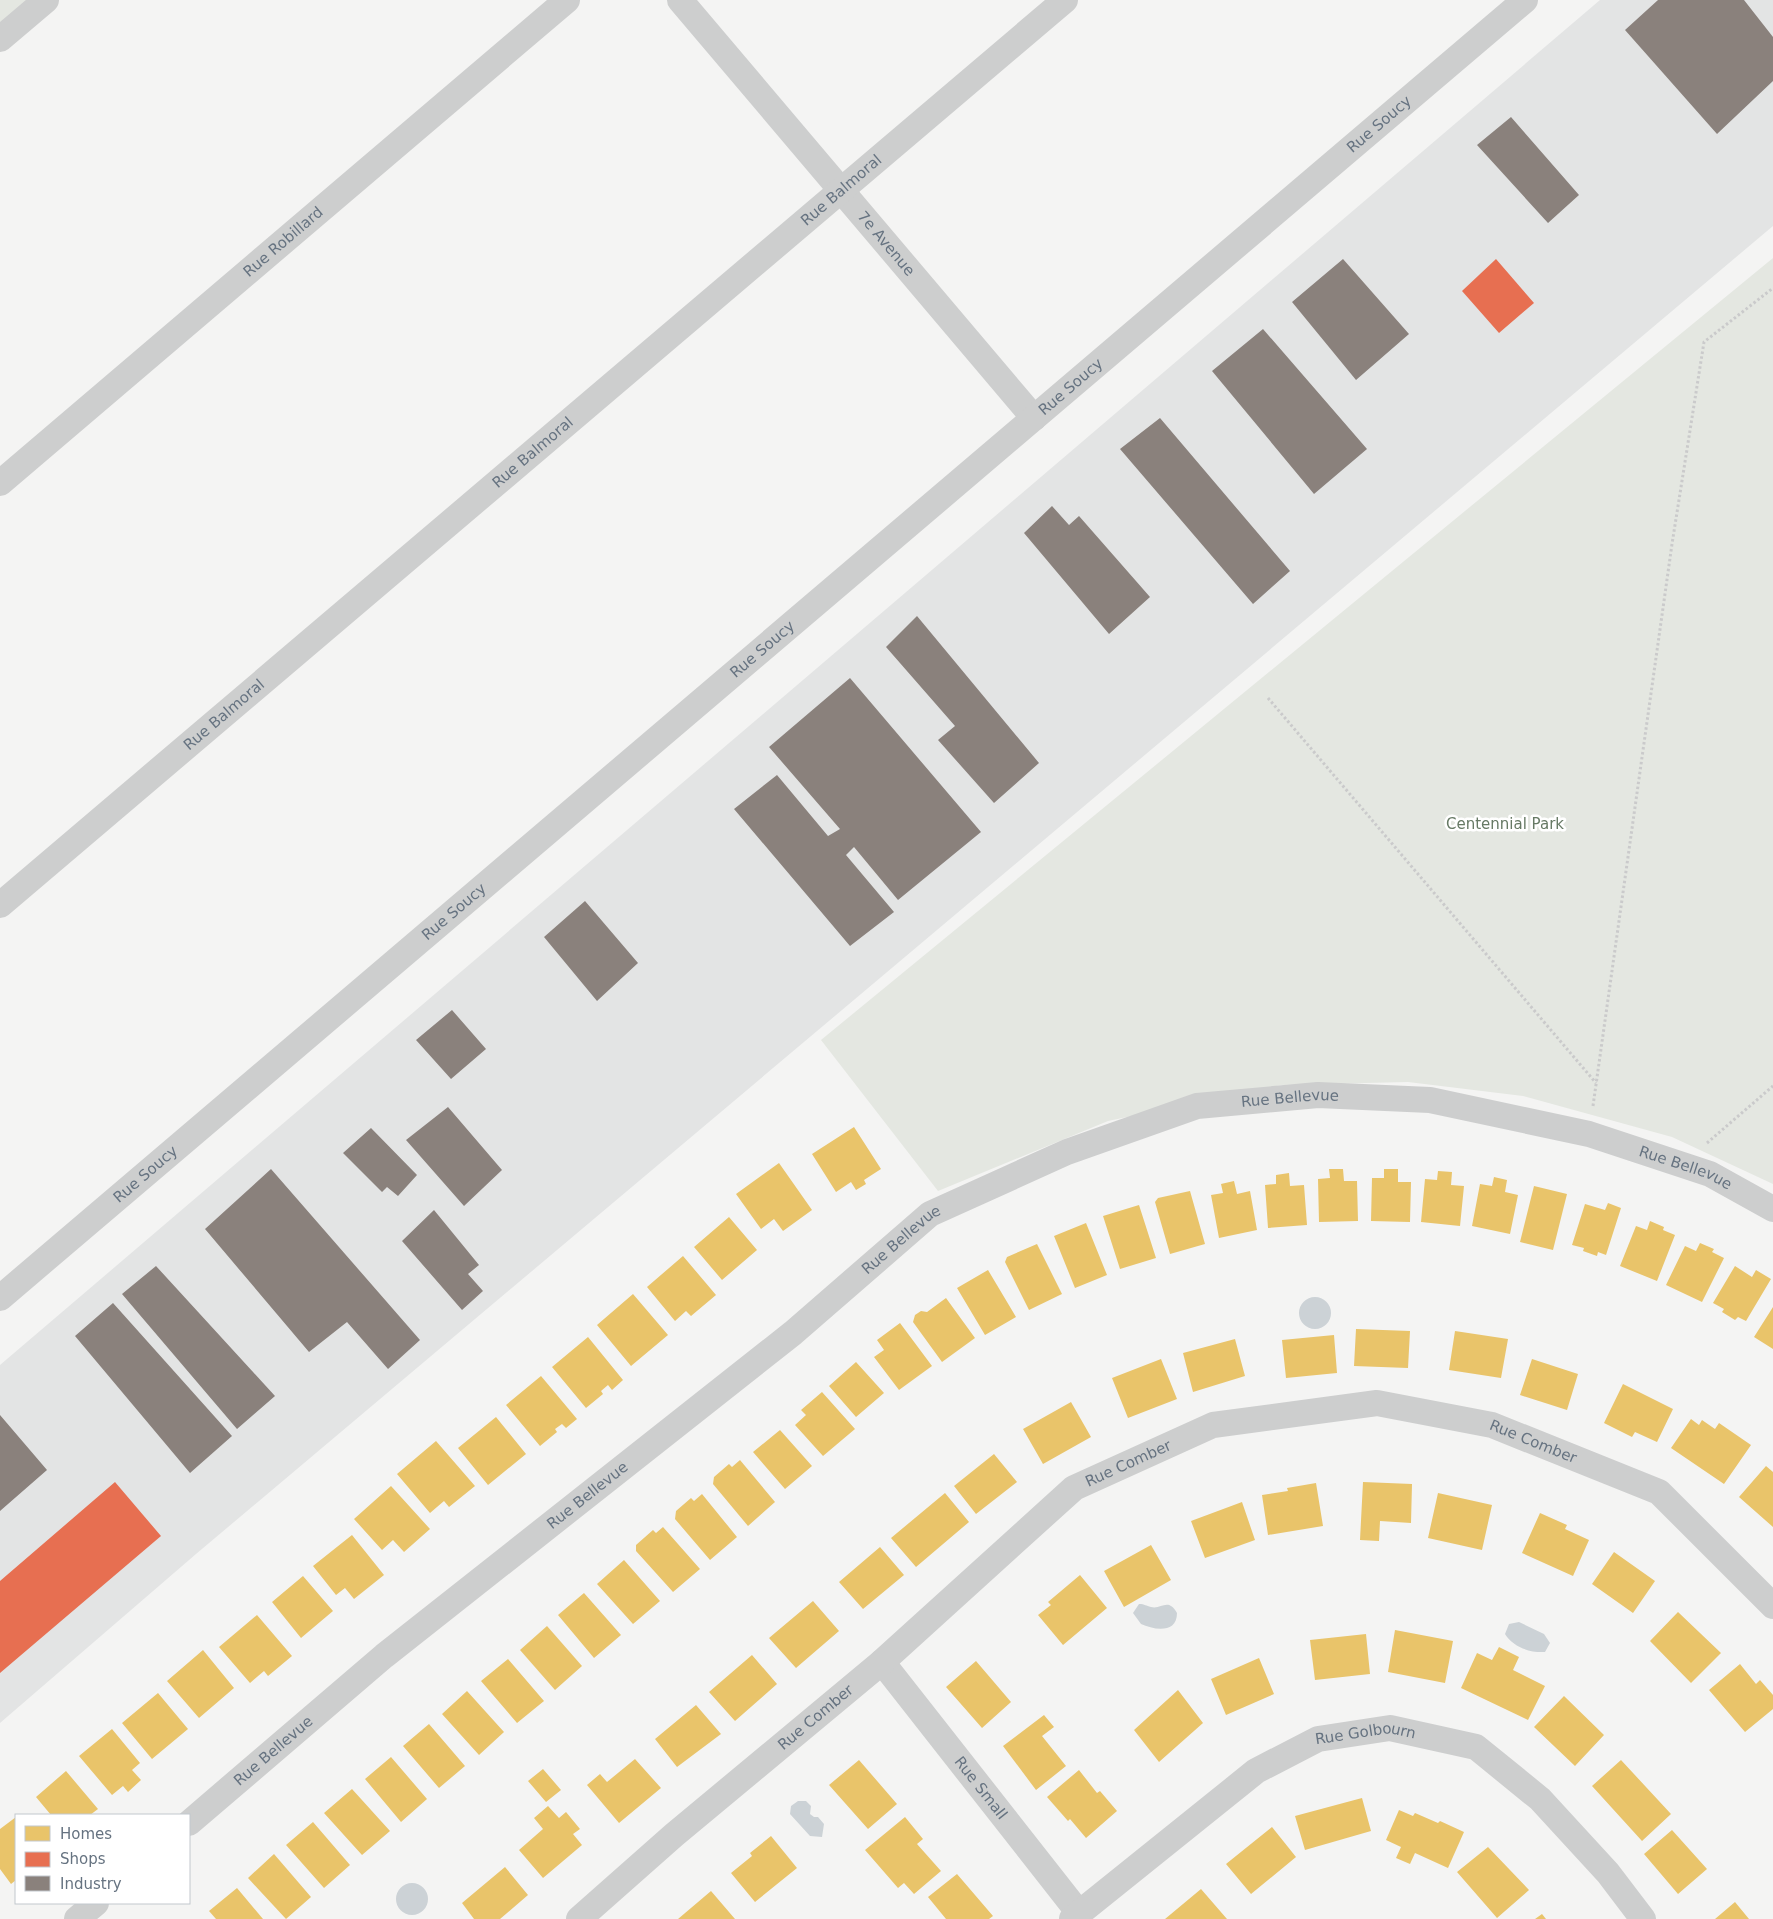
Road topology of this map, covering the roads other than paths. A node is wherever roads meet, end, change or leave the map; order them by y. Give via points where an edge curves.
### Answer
1 (46, 0) edge
2 (567, 0) edge
3 (680, 0) edge
4 (1065, 0) edge
5 (1524, 0) edge
6 (0, 39) edge
7 (841, 190) junction
8 (1034, 418) junction
9 (0, 483) edge
10 (0, 904) edge
11 (1773, 1209) edge
12 (1, 1296) edge
13 (1773, 1606) edge
14 (882, 1662) junction
15 (190, 1822) edge
16 (95, 1904) edge
17 (1075, 1916) edge
18 (77, 1919) edge
19 (579, 1919) edge
20 (1643, 1919) edge

1 - 6 street
2 - 9 street, Rue Robillard
3 - 7 street, 7e Avenue
4 - 7 street, Rue Balmoral
5 - 8 street, Rue Soucy
7 - 8 street, 7e Avenue
7 - 10 street, Rue Balmoral
8 - 12 street, Rue Soucy
11 - 15 street, Rue Bellevue via 1710,1174 1589,1134 1430,1100 1318,1095 1198,1106 1067,1152 930,1214 793,1334 384,1656
13 - 14 street, Rue Comber via 1659,1492 1492,1425 1377,1403 1213,1425 1074,1488
14 - 17 street, Rue Small
14 - 19 street, Rue Comber via 674,1835
16 - 18 street
17 - 20 street, Rue Golbourn via 1256,1772 1318,1739 1390,1728 1476,1747 1540,1799 1608,1873

